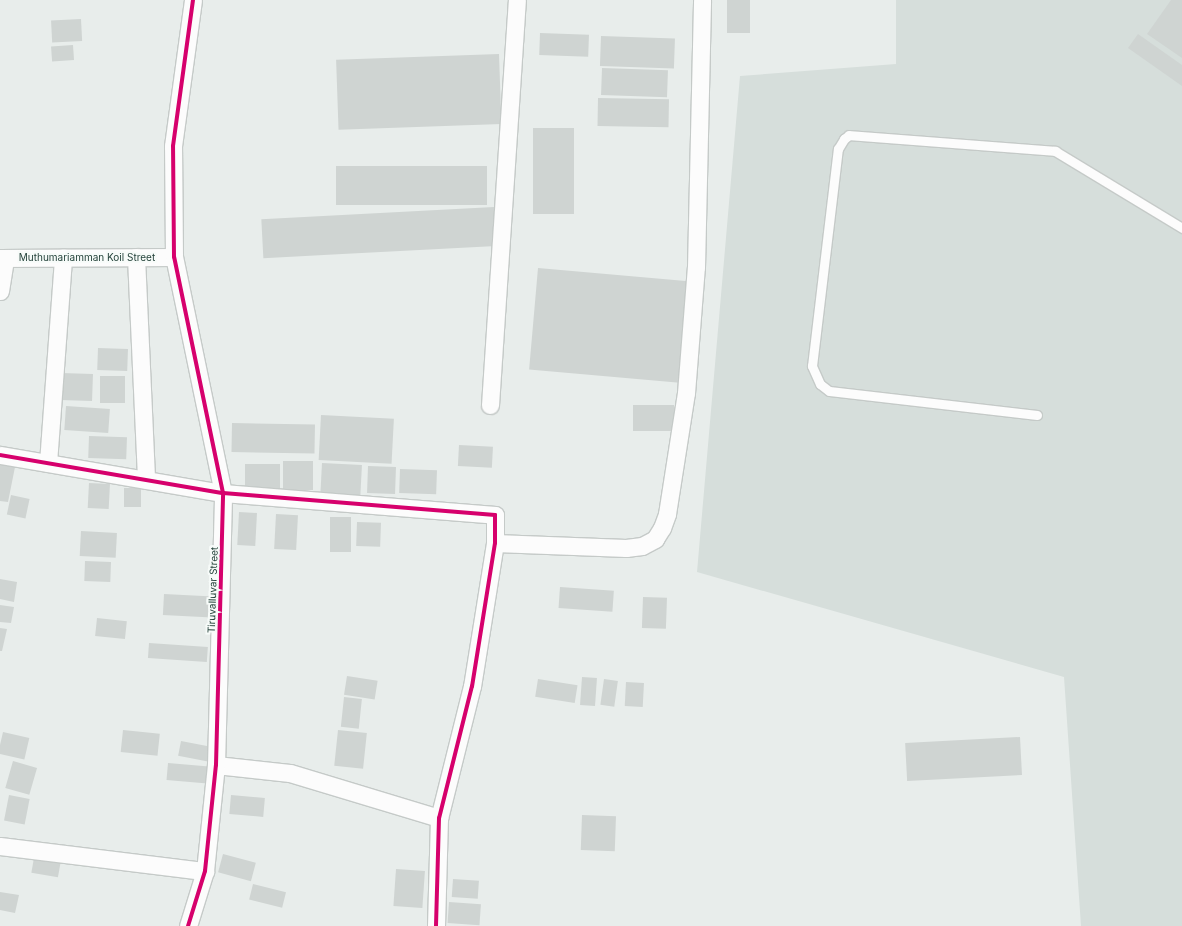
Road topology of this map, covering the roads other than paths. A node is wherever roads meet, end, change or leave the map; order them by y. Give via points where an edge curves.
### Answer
1 (193, 0) edge
2 (517, 0) edge
3 (702, 0) edge
4 (1182, 228) edge
5 (136, 257) junction
6 (174, 257) junction
7 (2, 258) edge
8 (63, 258) junction
9 (0, 291) edge
10 (490, 405) dead end
11 (1038, 415) dead end
12 (0, 455) edge
13 (48, 464) junction
14 (146, 480) junction
15 (223, 493) junction
16 (496, 543) junction
17 (216, 765) junction
18 (438, 818) junction
19 (0, 846) edge
20 (205, 871) junction
21 (188, 926) edge
22 (436, 926) edge

1 - 6 street, Tiruvalluvar Street via 173,146
2 - 10 street
3 - 16 street via 696,267 686,392 667,514 662,528 655,539 642,546 626,548
4 - 11 lane via 1055,151 849,135 844,139 838,149 812,366 820,384 829,391
5 - 6 street, Muthumariamman Koil Street
5 - 8 street, Muthumariamman Koil Street
5 - 14 street
6 - 15 street, Tiruvalluvar Street
7 - 8 street, Muthumariamman Koil Street
7 - 9 street
8 - 13 street
12 - 13 street
13 - 14 street
14 - 15 street
15 - 16 street via 495,515
15 - 17 street, Tiruvalluvar Street
16 - 18 street via 472,686
17 - 18 street via 290,774
17 - 20 street, Tiruvalluvar Street
18 - 22 street
19 - 20 street
20 - 21 street, Tiruvalluvar Street

